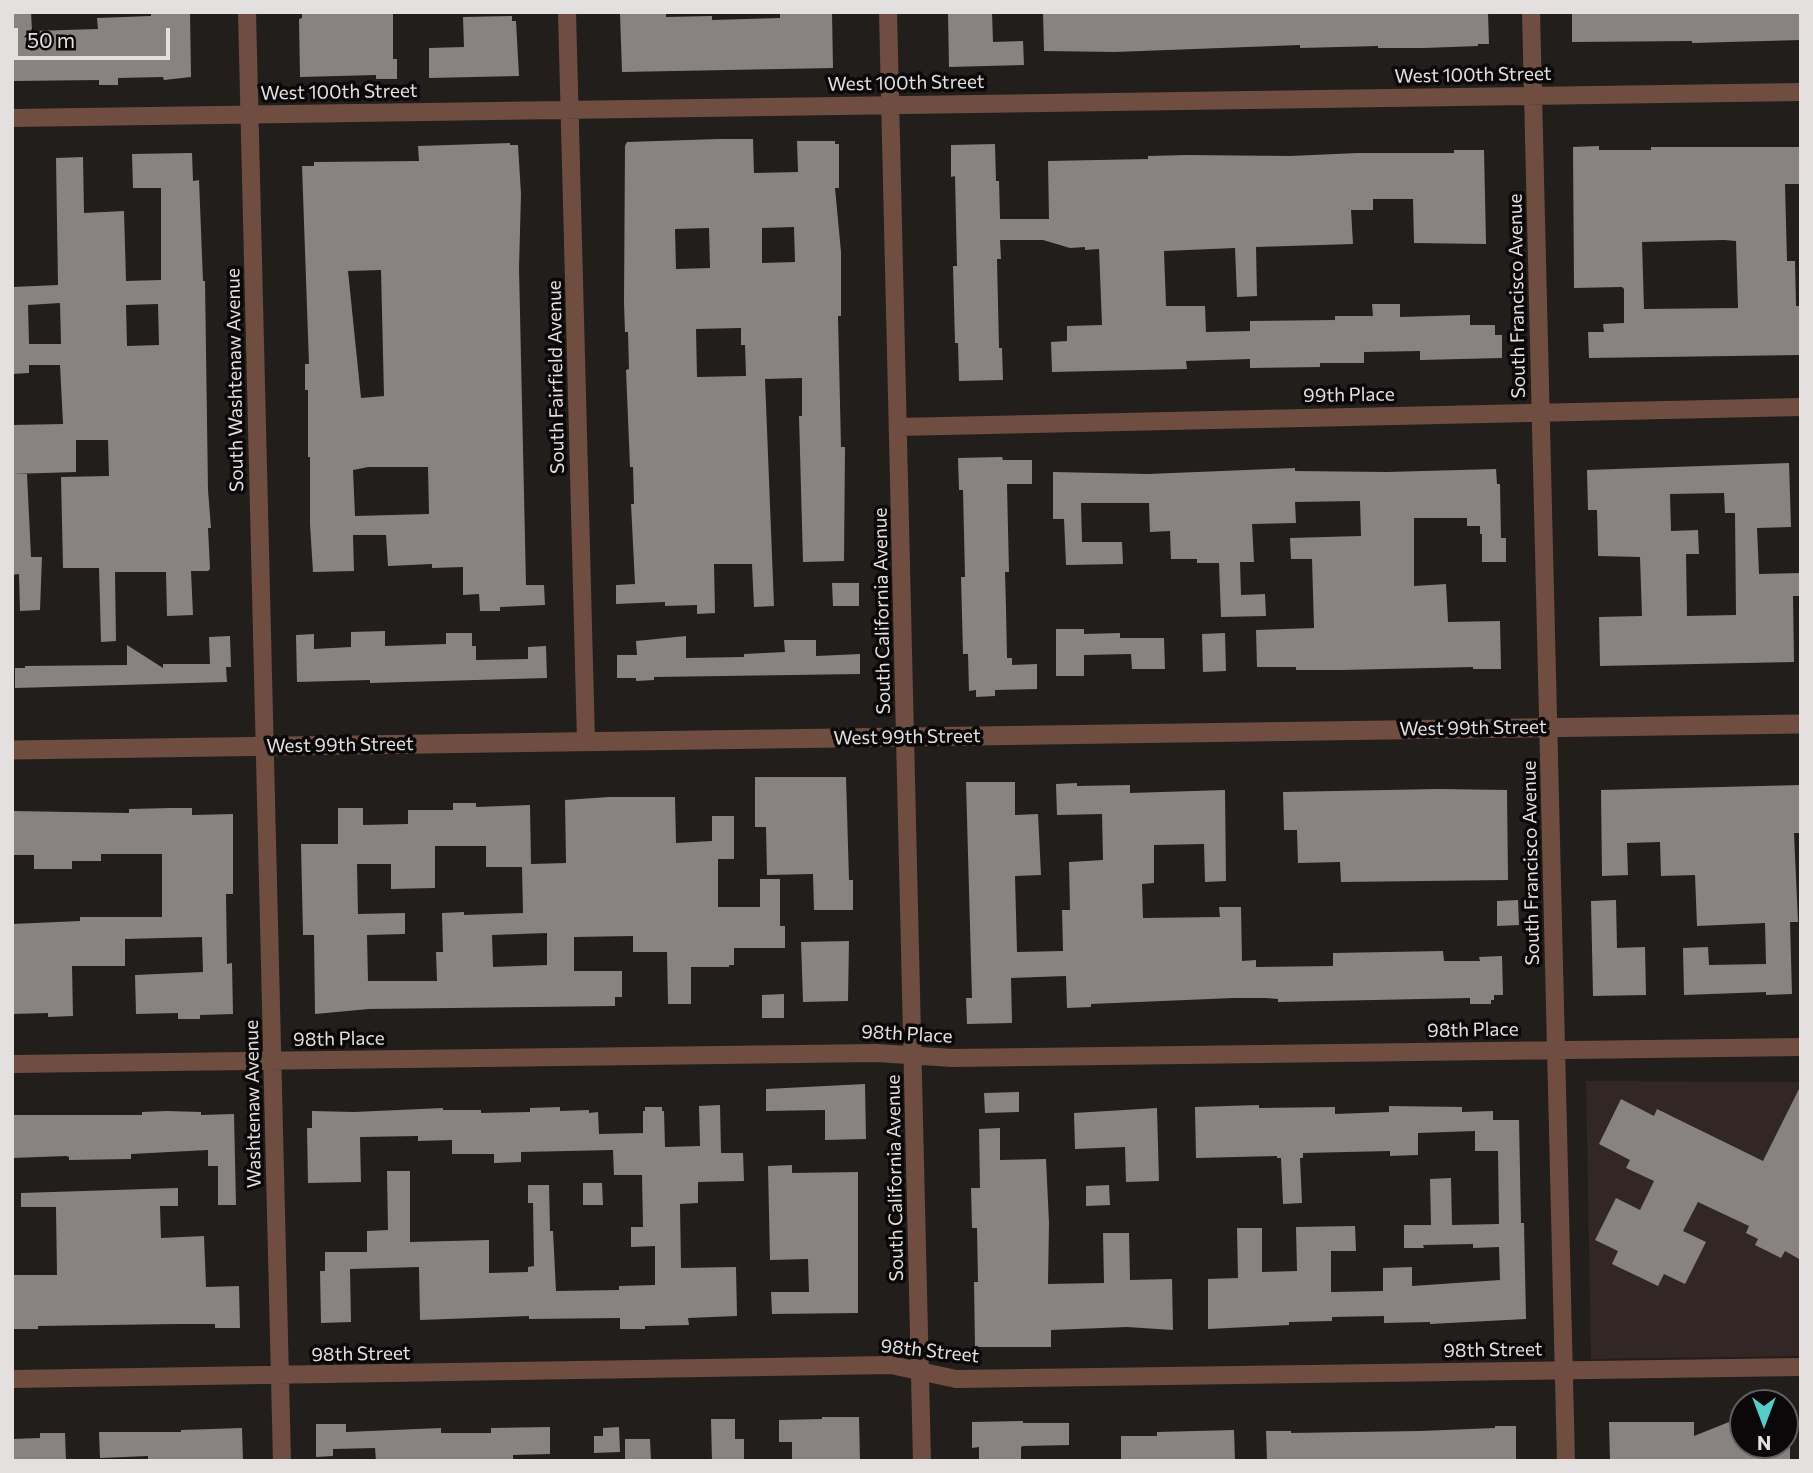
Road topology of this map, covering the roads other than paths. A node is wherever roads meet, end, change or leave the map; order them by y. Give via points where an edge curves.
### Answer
1 (247, 12) edge
2 (567, 12) edge
3 (888, 12) edge
4 (1531, 12) edge
5 (1801, 92) edge
6 (1533, 96) junction
7 (890, 104) junction
8 (570, 109) junction
9 (250, 115) junction
10 (12, 118) edge
11 (1801, 407) edge
12 (1541, 411) junction
13 (898, 427) junction
14 (1801, 724) edge
15 (1548, 726) junction
16 (906, 738) junction
17 (586, 741) junction
18 (265, 747) junction
19 (12, 750) edge
20 (1801, 1047) edge
21 (1556, 1050) junction
22 (913, 1055) junction
23 (273, 1060) junction
24 (12, 1065) edge
25 (1801, 1367) edge
26 (1564, 1370) junction
27 (920, 1372) junction
28 (280, 1376) junction
29 (12, 1379) edge
30 (282, 1461) edge
31 (922, 1461) edge
32 (1566, 1461) edge

1 - 9 street, South Washtenaw Avenue
2 - 8 street, South Fairfield Avenue
3 - 7 street, South California Avenue
4 - 6 street, South Francisco Avenue
5 - 6 street, West 100th Street
6 - 7 street, West 100th Street
6 - 12 street, South Francisco Avenue
7 - 8 street, West 100th Street
7 - 13 street, South California Avenue
8 - 9 street, West 100th Street
8 - 17 street, South Fairfield Avenue
9 - 10 street, West 100th Street
9 - 18 street, South Washtenaw Avenue
11 - 12 street, 99th Place
12 - 13 street, 99th Place
12 - 15 street, South Francisco Avenue
13 - 16 street, South California Avenue
14 - 15 street, West 99th Street
15 - 16 street, West 99th Street
15 - 21 street, South Francisco Avenue
16 - 17 street, West 99th Street
16 - 22 street, South California Avenue
17 - 18 street, West 99th Street
18 - 19 street, West 99th Street
18 - 23 street, Washtenaw Avenue
20 - 21 street, 98th Place
21 - 22 street, 98th Place
21 - 26 street, South Francisco Avenue
22 - 23 street, 98th Place
22 - 27 street, South California Avenue
23 - 24 street, 98th Place
23 - 28 street, Washtenaw Avenue
25 - 26 street, 98th Street
26 - 27 street, 98th Street via 957,1379
26 - 32 street, South Francisco Avenue
27 - 28 street, 98th Street via 891,1365
27 - 31 street, South California Avenue
28 - 29 street, 98th Street
28 - 30 street, Washtenaw Avenue

